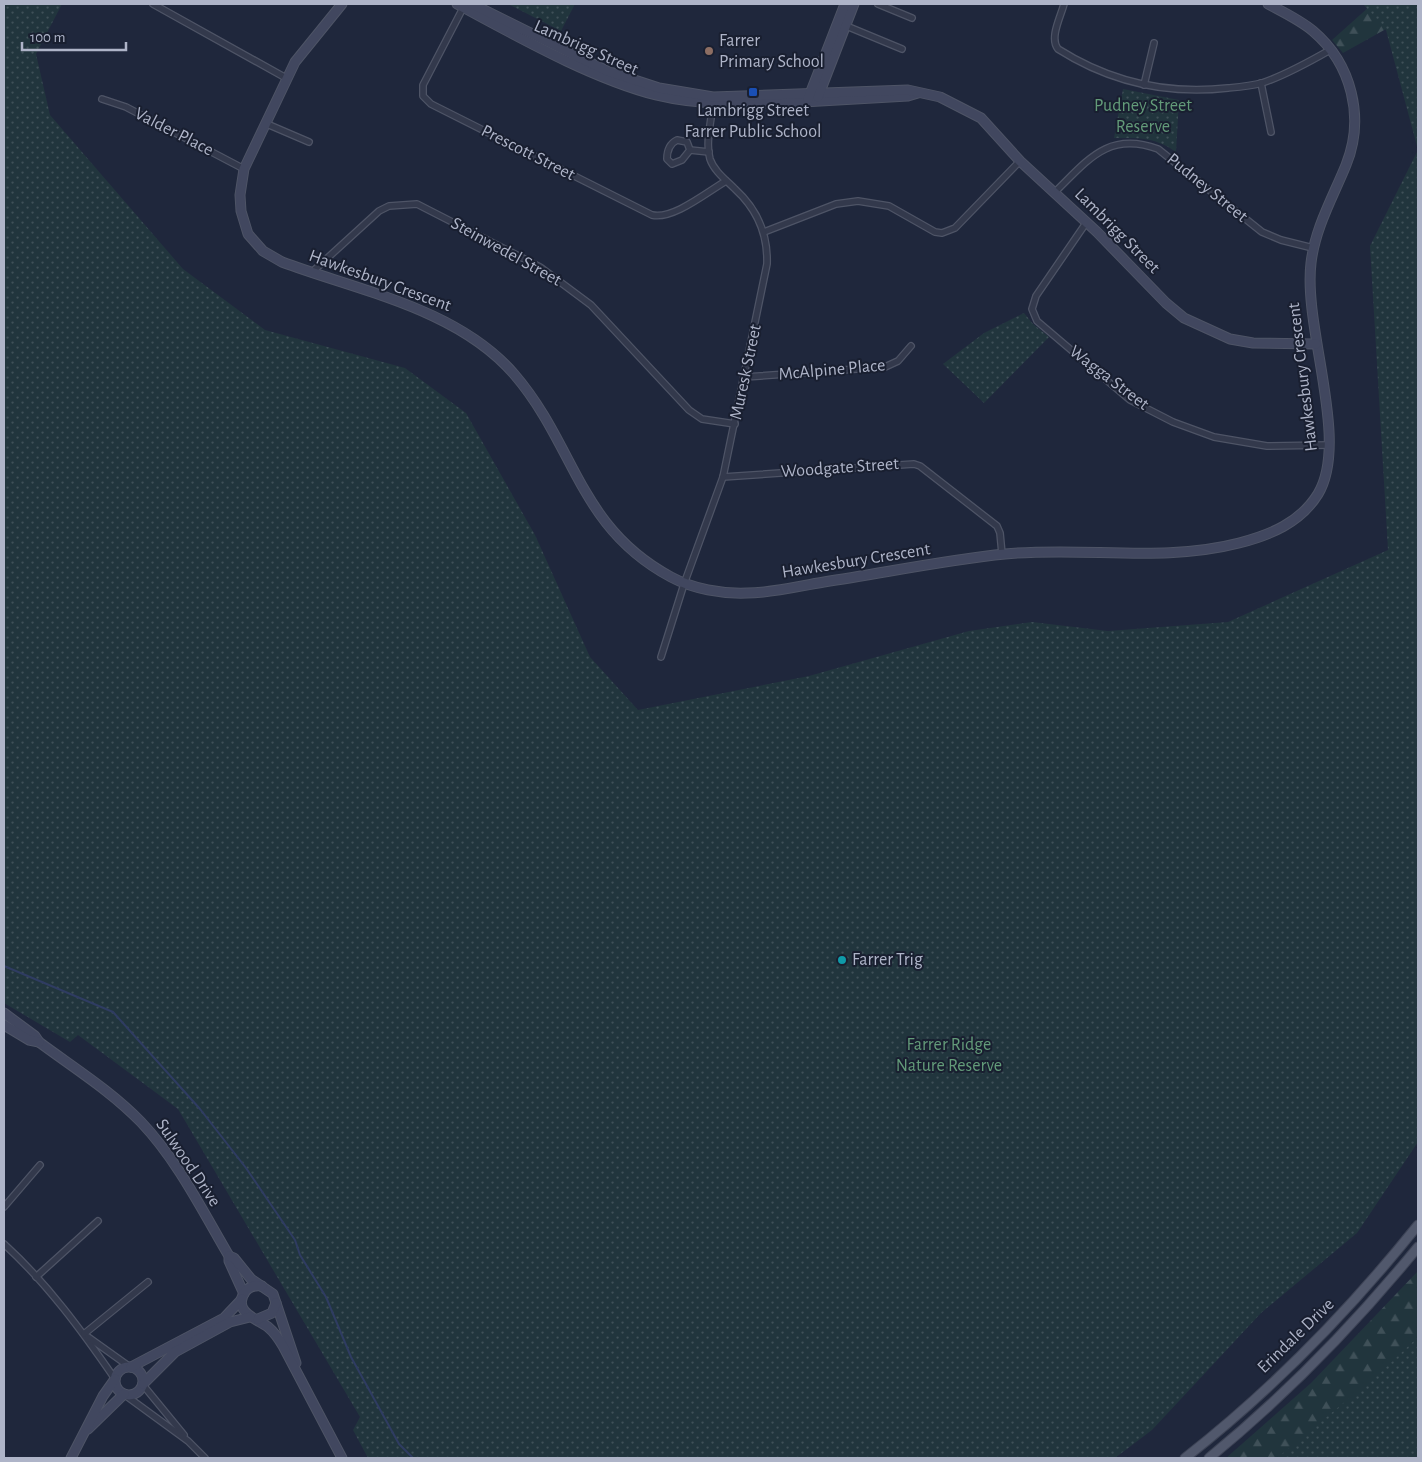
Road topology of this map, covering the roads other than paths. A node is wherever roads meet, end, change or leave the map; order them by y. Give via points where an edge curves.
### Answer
1 (153, 4) edge
2 (342, 4) edge
3 (845, 4) edge
4 (854, 4) edge
5 (878, 4) edge
6 (1064, 4) edge
7 (1268, 4) edge
8 (465, 5) edge
9 (912, 18) dead end
10 (844, 25) junction
11 (1154, 43) dead end
12 (902, 49) dead end
13 (1330, 50) junction
14 (286, 78) junction
15 (1262, 83) junction
16 (1144, 85) junction
17 (813, 98) junction
18 (102, 99) dead end
19 (713, 101) junction
20 (266, 124) junction
21 (1271, 132) dead end
22 (309, 142) dead end
23 (690, 150) junction
24 (709, 152) junction
25 (1020, 161) junction
26 (244, 169) junction
27 (726, 181) junction
28 (1055, 192) junction
29 (1086, 223) junction
30 (764, 232) junction
31 (1312, 248) junction
32 (311, 273) junction
33 (1316, 344) junction
34 (911, 346) dead end
35 (745, 377) junction
36 (735, 424) junction
37 (1329, 446) junction
38 (723, 477) junction
39 (1002, 554) junction
40 (684, 584) junction
41 (661, 657) dead end
42 (4, 1014) edge
43 (4, 1025) edge
44 (39, 1042) junction
45 (40, 1165) dead end
46 (4, 1207) edge
47 (98, 1221) dead end
48 (1418, 1225) edge
49 (4, 1244) edge
50 (1418, 1247) edge
51 (229, 1256) junction
52 (36, 1276) junction
53 (148, 1282) dead end
54 (262, 1286) junction
55 (243, 1297) junction
56 (276, 1303) junction
57 (254, 1318) junction
58 (84, 1334) junction
59 (130, 1367) junction
60 (298, 1370) junction
61 (115, 1379) junction
62 (143, 1384) junction
63 (125, 1394) junction
64 (88, 1429) junction
65 (188, 1441) junction
66 (72, 1458) edge
67 (205, 1458) edge
68 (342, 1458) edge
69 (1185, 1458) edge
70 (1209, 1458) edge

1 - 14 street
2 - 14 street, Hawkesbury Crescent via 302,50
3 - 17 street
4 - 10 street
5 - 9 street
6 - 16 street via 1055,35 1058,50 1103,74
7 - 13 street, Hawkesbury Crescent via 1311,30
8 - 19 street, Lambrigg Street via 604,78 657,95
8 - 27 street, Prescott Street via 423,85 423,96 431,104 652,215 671,214
10 - 12 street
10 - 17 street
11 - 16 street
13 - 15 street
13 - 31 street, Hawkesbury Crescent via 1347,77 1355,128 1350,152
14 - 20 street, Hawkesbury Crescent
15 - 16 street via 1187,91
15 - 21 street
17 - 19 street, Lambrigg Street
17 - 25 street, Lambrigg Street via 908,90 940,98 981,118
18 - 26 street, Valder Place via 121,105
19 - 24 street
20 - 22 street
20 - 26 street, Hawkesbury Crescent
23 - 23 street via 678,163 672,164 667,159 669,147 675,141 685,141
23 - 24 street
24 - 27 street, Muresk Street via 714,168
25 - 28 street, Lambrigg Street
25 - 30 street via 955,228 942,233 889,206 858,200 836,204
26 - 32 street, Hawkesbury Crescent via 240,195 248,234 272,257
27 - 30 street, Muresk Street via 754,212
28 - 29 street, Lambrigg Street
28 - 31 street, Pudney Street via 1102,149 1142,143 1158,148 1262,232
29 - 33 street, Lambrigg Street via 1166,303 1205,330 1253,343
29 - 37 street, Wagga Street via 1036,296 1032,309 1037,321 1130,400 1173,422 1214,437 1267,446
30 - 35 street, Muresk Street via 767,264
31 - 33 street, Hawkesbury Crescent via 1308,286
32 - 36 street, Steinwedel Street via 378,211 389,206 417,204 527,259 563,282 590,305 689,410 702,419
32 - 40 street, Hawkesbury Crescent via 435,317 458,328 497,356 530,394 605,524 636,555
33 - 37 street, Hawkesbury Crescent
34 - 35 street, McAlpine Place via 898,361 885,366
35 - 36 street, Muresk Street
36 - 38 street, Muresk Street
37 - 39 street, Hawkesbury Crescent via 1325,479 1314,500 1289,524 1259,538 1186,553
38 - 39 street, Woodgate Street via 914,464 990,519 1000,534
38 - 40 street, Muresk Street
39 - 40 street, Hawkesbury Crescent via 755,593 723,592
40 - 41 street, Muresk Street
42 - 44 street, Sulwood Drive
43 - 44 street, Sulwood Drive via 29,1040
44 - 51 street, Sulwood Drive via 116,1099 153,1136 182,1176
45 - 46 street
47 - 52 street
48 - 69 main road, Erindale Drive via 1344,1313 1250,1403
49 - 52 street
50 - 70 main road, Erindale Drive via 1320,1358
51 - 54 street, Sulwood Drive
51 - 55 street, Sulwood Drive
52 - 58 street
53 - 58 street
54 - 55 street via 253,1286
54 - 56 street, Sulwood Drive via 270,1290
55 - 57 street, Sulwood Drive via 243,1309
55 - 59 street via 224,1318
56 - 57 street via 272,1313
56 - 60 street, Sulwood Drive
57 - 60 street, Sulwood Drive via 278,1338
57 - 62 street via 230,1322 175,1352
58 - 59 street
58 - 61 street
59 - 61 street via 120,1370
59 - 62 street via 141,1373
60 - 68 street, Sulwood Drive
61 - 63 street via 117,1389
61 - 64 street via 99,1402
62 - 63 street via 136,1393
62 - 65 street
63 - 64 street
63 - 65 street
64 - 66 street
65 - 67 street

